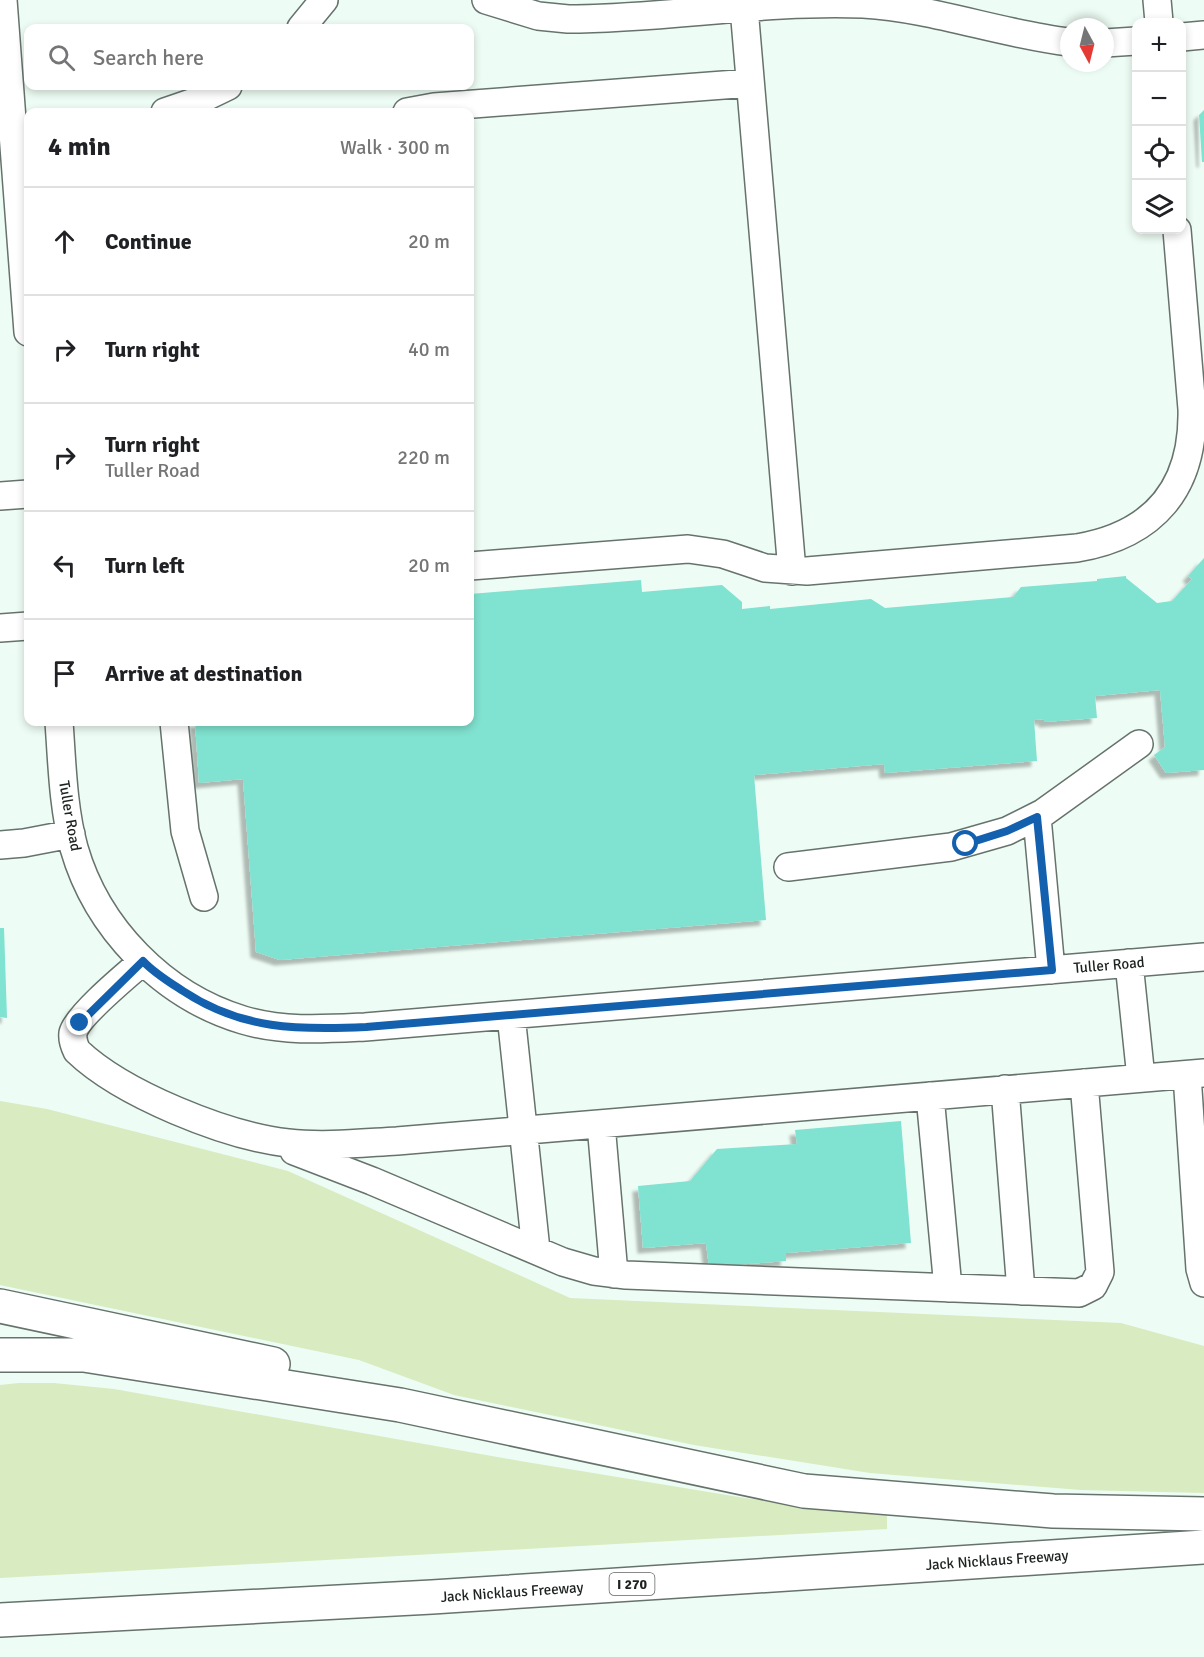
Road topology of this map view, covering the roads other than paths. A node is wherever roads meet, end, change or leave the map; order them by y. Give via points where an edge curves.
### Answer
1 (3, 0) edge
2 (324, 0) edge
3 (486, 0) edge
4 (1157, 0) edge
5 (703, 5) edge
6 (744, 8) junction
7 (568, 9) edge
8 (1159, 18) edge
9 (304, 24) edge
10 (1204, 35) edge
11 (1186, 37) edge
12 (1060, 41) edge
13 (1132, 41) edge
14 (1114, 42) edge
15 (750, 83) junction
16 (220, 90) edge
17 (177, 108) edge
18 (429, 108) edge
19 (14, 133) edge
20 (1177, 234) edge
21 (24, 275) edge
22 (24, 494) edge
23 (0, 496) edge
24 (474, 566) edge
25 (792, 571) junction
26 (24, 626) edge
27 (0, 628) edge
28 (59, 726) edge
29 (174, 726) edge
30 (1139, 744) dead end
31 (1037, 817) junction
32 (71, 834) junction
33 (0, 845) edge
34 (788, 867) dead end
35 (204, 897) dead end
36 (1204, 957) edge
37 (143, 961) junction
38 (1129, 963) junction
39 (1052, 970) junction
40 (511, 1015) junction
41 (1196, 1074) edge
42 (1141, 1078) junction
43 (1084, 1083) junction
44 (1005, 1089) junction
45 (930, 1096) junction
46 (601, 1124) junction
47 (524, 1130) junction
48 (256, 1137) junction
49 (536, 1250) junction
50 (614, 1274) junction
51 (1204, 1283) edge
52 (948, 1288) junction
53 (1021, 1291) junction
54 (0, 1306) edge
55 (0, 1355) edge
56 (400, 1405) junction
57 (1204, 1514) edge
58 (1204, 1547) edge
59 (0, 1620) edge

1 - 19 street
2 - 9 street
3 - 7 street via 538,16
4 - 8 street
5 - 6 street
5 - 7 street
6 - 12 street via 808,3 888,6
6 - 15 street
10 - 11 street
13 - 14 street
15 - 18 street
15 - 25 street
16 - 17 street
19 - 21 street
20 - 25 street via 1193,429 1185,468 1176,487 1150,518 1116,539 1077,548
22 - 23 street
24 - 25 street via 688,549
26 - 27 street
28 - 32 street, Tuller Road
29 - 35 street via 185,831
30 - 31 street
31 - 34 street via 993,836 951,847
31 - 39 street
32 - 33 street
32 - 37 street, Tuller Road via 80,866 102,910
36 - 38 street, Tuller Road
37 - 40 street, Tuller Road via 218,1011 270,1026 328,1029
37 - 48 street via 77,1026 73,1035 75,1048 124,1084 155,1100 208,1124
38 - 39 street, Tuller Road
38 - 42 street
39 - 40 street, Tuller Road
40 - 47 street
41 - 42 street
41 - 51 street via 1200,1269
42 - 43 street
43 - 44 street
43 - 53 street via 1099,1276 1093,1286 1079,1293
44 - 45 street
44 - 53 street
45 - 46 street
45 - 52 street
46 - 47 street
46 - 50 street
47 - 48 street via 335,1144 295,1144
47 - 49 street
48 - 49 street
49 - 50 street via 583,1268
50 - 52 street
52 - 53 street
54 - 56 highway via 277,1365
55 - 56 highway via 84,1355
56 - 57 highway via 804,1491 1053,1511
58 - 59 highway, Jack Nicklaus Freeway / I 270 via 432,1598

